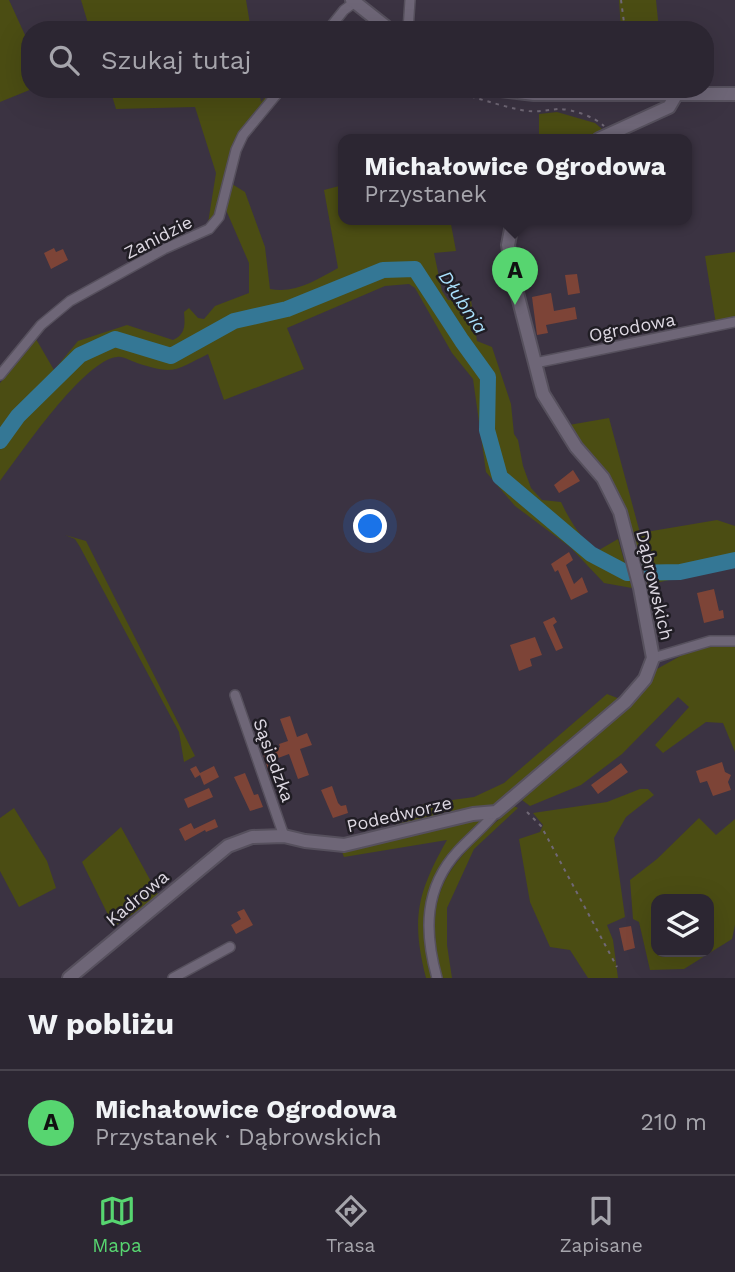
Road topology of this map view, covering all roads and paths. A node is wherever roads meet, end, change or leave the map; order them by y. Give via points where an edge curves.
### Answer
1 (410, 0) edge
2 (621, 0) edge
3 (359, 3) edge
4 (335, 21) edge
5 (380, 21) edge
6 (409, 21) edge
7 (624, 21) edge
8 (714, 94) edge
9 (735, 94) edge
10 (274, 98) edge
11 (477, 98) edge
12 (674, 98) edge
13 (603, 134) edge
14 (608, 134) edge
15 (511, 225) edge
16 (735, 323) edge
17 (535, 363) junction
18 (0, 375) edge
19 (735, 642) edge
20 (653, 658) junction
21 (235, 695) dead end
22 (527, 811) dead end
23 (496, 812) junction
24 (284, 836) junction
25 (228, 846) joint
26 (230, 947) dead end
27 (617, 967) dead end
28 (69, 978) edge
29 (173, 978) edge
30 (437, 978) edge

1 - 6 street
2 - 7 path
3 - 4 street
3 - 5 street
8 - 9 street
10 - 18 street, Zanidzie via 243,135 219,217 209,229 70,301 41,325
11 - 13 path via 536,113 572,111 599,122
12 - 14 street via 669,107
15 - 17 street, Dąbrowskich via 508,245 514,282
16 - 17 street, Ogrodowa
17 - 20 street, Dąbrowskich via 543,394 576,447 603,478 620,512
19 - 20 street via 710,641
20 - 23 street, Dąbrowskich via 645,679 625,702
21 - 24 street, Sąsiedzka
22 - 27 path via 541,826
23 - 24 street, Podedworze via 344,845
23 - 30 street, Dąbrowskich via 438,877 429,921
24 - 25 street, Podedworze via 252,837
25 - 28 street, Kadrowa
26 - 29 street

